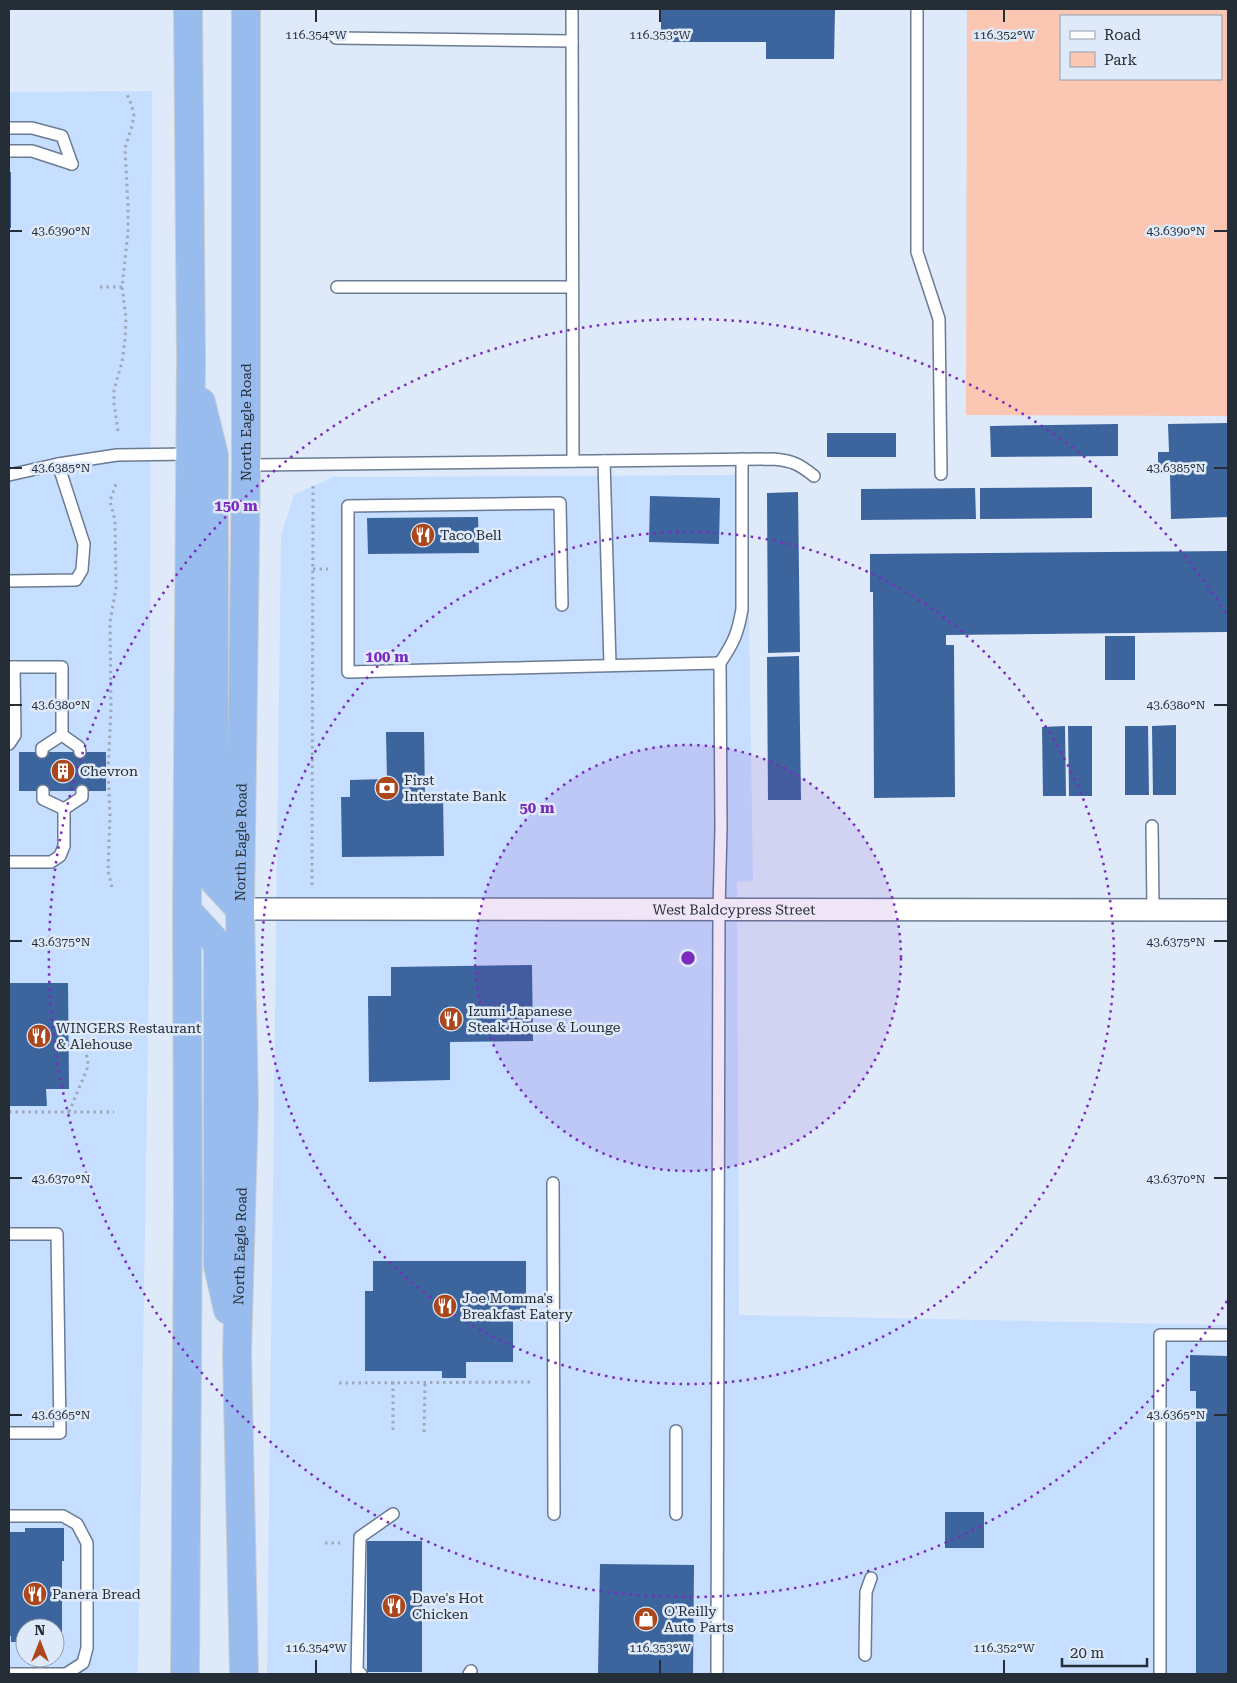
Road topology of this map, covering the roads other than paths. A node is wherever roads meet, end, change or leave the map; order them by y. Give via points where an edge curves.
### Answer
1 (188, 9) edge
2 (246, 9) edge
3 (572, 9) edge
4 (917, 9) edge
5 (336, 38) dead end
6 (572, 41) junction
7 (9, 128) edge
8 (9, 151) edge
9 (337, 287) dead end
10 (572, 287) junction
11 (190, 357) junction
12 (190, 454) junction
13 (742, 459) junction
14 (573, 461) junction
15 (604, 461) junction
16 (58, 464) junction
17 (246, 464) junction
18 (10, 471) edge
19 (941, 474) dead end
20 (814, 476) dead end
21 (9, 581) edge
22 (562, 605) dead end
23 (720, 662) junction
24 (610, 664) junction
25 (12, 667) edge
26 (62, 735) junction
27 (9, 744) edge
28 (42, 752) dead end
29 (80, 752) dead end
30 (43, 791) dead end
31 (82, 791) dead end
32 (64, 809) junction
33 (1152, 826) dead end
34 (9, 862) edge
35 (240, 909) junction
36 (187, 910) junction
37 (718, 910) junction
38 (1153, 910) junction
39 (1228, 910) edge
40 (553, 1183) dead end
41 (9, 1234) edge
42 (1228, 1335) edge
43 (237, 1353) junction
44 (676, 1431) dead end
45 (9, 1433) edge
46 (394, 1514) dead end
47 (554, 1514) dead end
48 (676, 1514) dead end
49 (9, 1516) edge
50 (871, 1578) dead end
51 (865, 1655) dead end
52 (9, 1674) edge
53 (185, 1674) edge
54 (244, 1674) edge
55 (361, 1674) edge
56 (717, 1674) edge
57 (1160, 1674) edge

1 - 11 highway
2 - 17 highway, North Eagle Road
3 - 6 lane
4 - 19 lane via 917,252 939,319
5 - 6 lane
6 - 10 lane
7 - 8 lane via 32,128 62,136 72,164 32,151
9 - 10 lane
10 - 14 lane
11 - 12 highway
11 - 35 highway via 214,455 214,881
12 - 16 lane via 117,455
12 - 36 highway
13 - 15 lane
13 - 20 lane via 790,460
13 - 23 lane via 742,609 732,644
14 - 15 lane
14 - 17 lane
15 - 24 lane
16 - 18 lane
16 - 21 lane via 84,544 82,570 76,580
17 - 35 highway, North Eagle Road
22 - 24 lane via 560,503 348,506 348,672
23 - 24 lane
23 - 37 lane
25 - 26 lane via 62,667
25 - 27 lane via 16,735
26 - 28 lane via 42,748
26 - 29 lane via 80,747
30 - 32 lane via 43,799
31 - 32 lane via 82,797
32 - 34 lane via 64,846 60,856 51,862
33 - 38 lane
35 - 37 street, West Baldcypress Street
35 - 43 highway, North Eagle Road via 244,1104
36 - 43 highway via 218,944 218,1266
36 - 53 highway
37 - 38 street, West Baldcypress Street
37 - 56 lane
38 - 39 street, West Baldcypress Street
40 - 47 lane
41 - 45 lane via 58,1234 60,1433
42 - 57 lane via 1160,1335
43 - 54 highway, North Eagle Road
44 - 48 lane
46 - 55 lane via 360,1537 357,1671
49 - 52 lane via 63,1516 77,1524 87,1543 87,1648 82,1663 66,1674
50 - 51 lane via 866,1592

